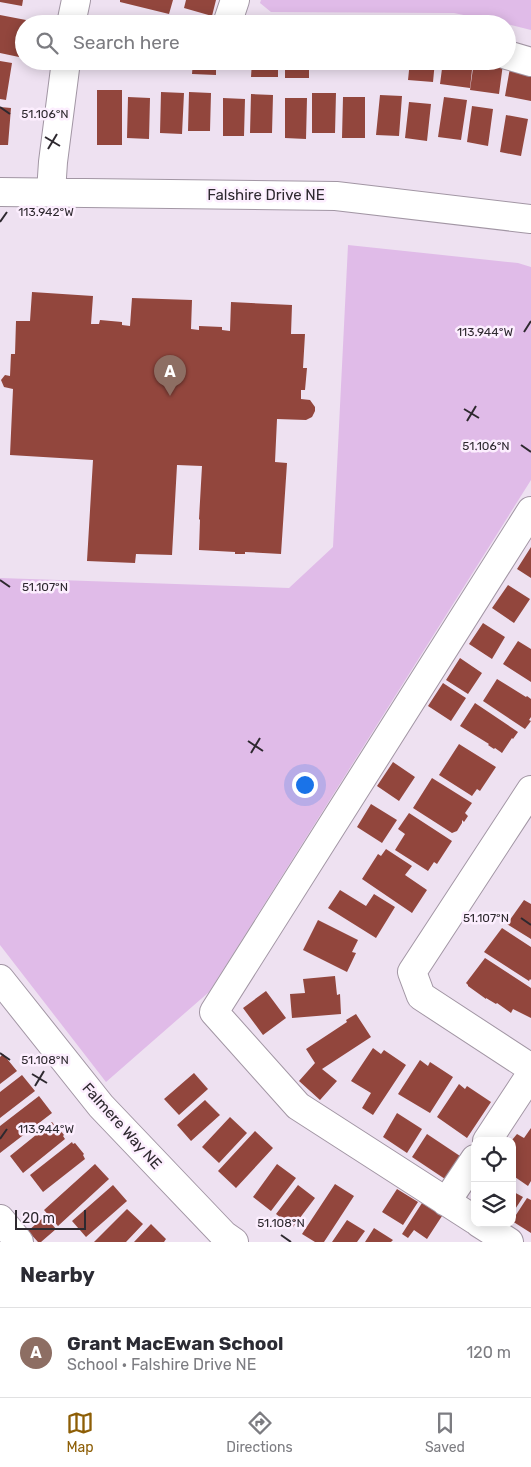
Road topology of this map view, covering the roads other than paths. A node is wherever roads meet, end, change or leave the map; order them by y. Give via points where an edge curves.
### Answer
1 (76, 0) edge
2 (235, 0) edge
3 (73, 15) edge
4 (230, 15) edge
5 (516, 58) edge
6 (531, 62) edge
7 (65, 70) edge
8 (0, 192) edge
9 (51, 192) junction
10 (531, 218) edge
11 (531, 511) edge
12 (531, 790) edge
13 (0, 979) edge
14 (531, 1068) edge
15 (531, 1074) edge
16 (490, 1137) edge
17 (471, 1165) edge
18 (446, 1202) junction
19 (471, 1218) edge
20 (0, 1219) edge
21 (485, 1227) edge
22 (19, 1242) edge
23 (234, 1242) edge
24 (509, 1242) edge

1 - 3 street
2 - 4 street
5 - 6 street
7 - 9 street
8 - 9 street, Falshire Drive NE
9 - 10 street, Falshire Drive NE via 336,196
11 - 18 street via 214,1012 298,1106
12 - 14 street via 412,972 421,996
13 - 23 street, Falmere Way NE via 101,1106
15 - 16 street
17 - 18 street
18 - 19 street
20 - 22 street
21 - 24 street

